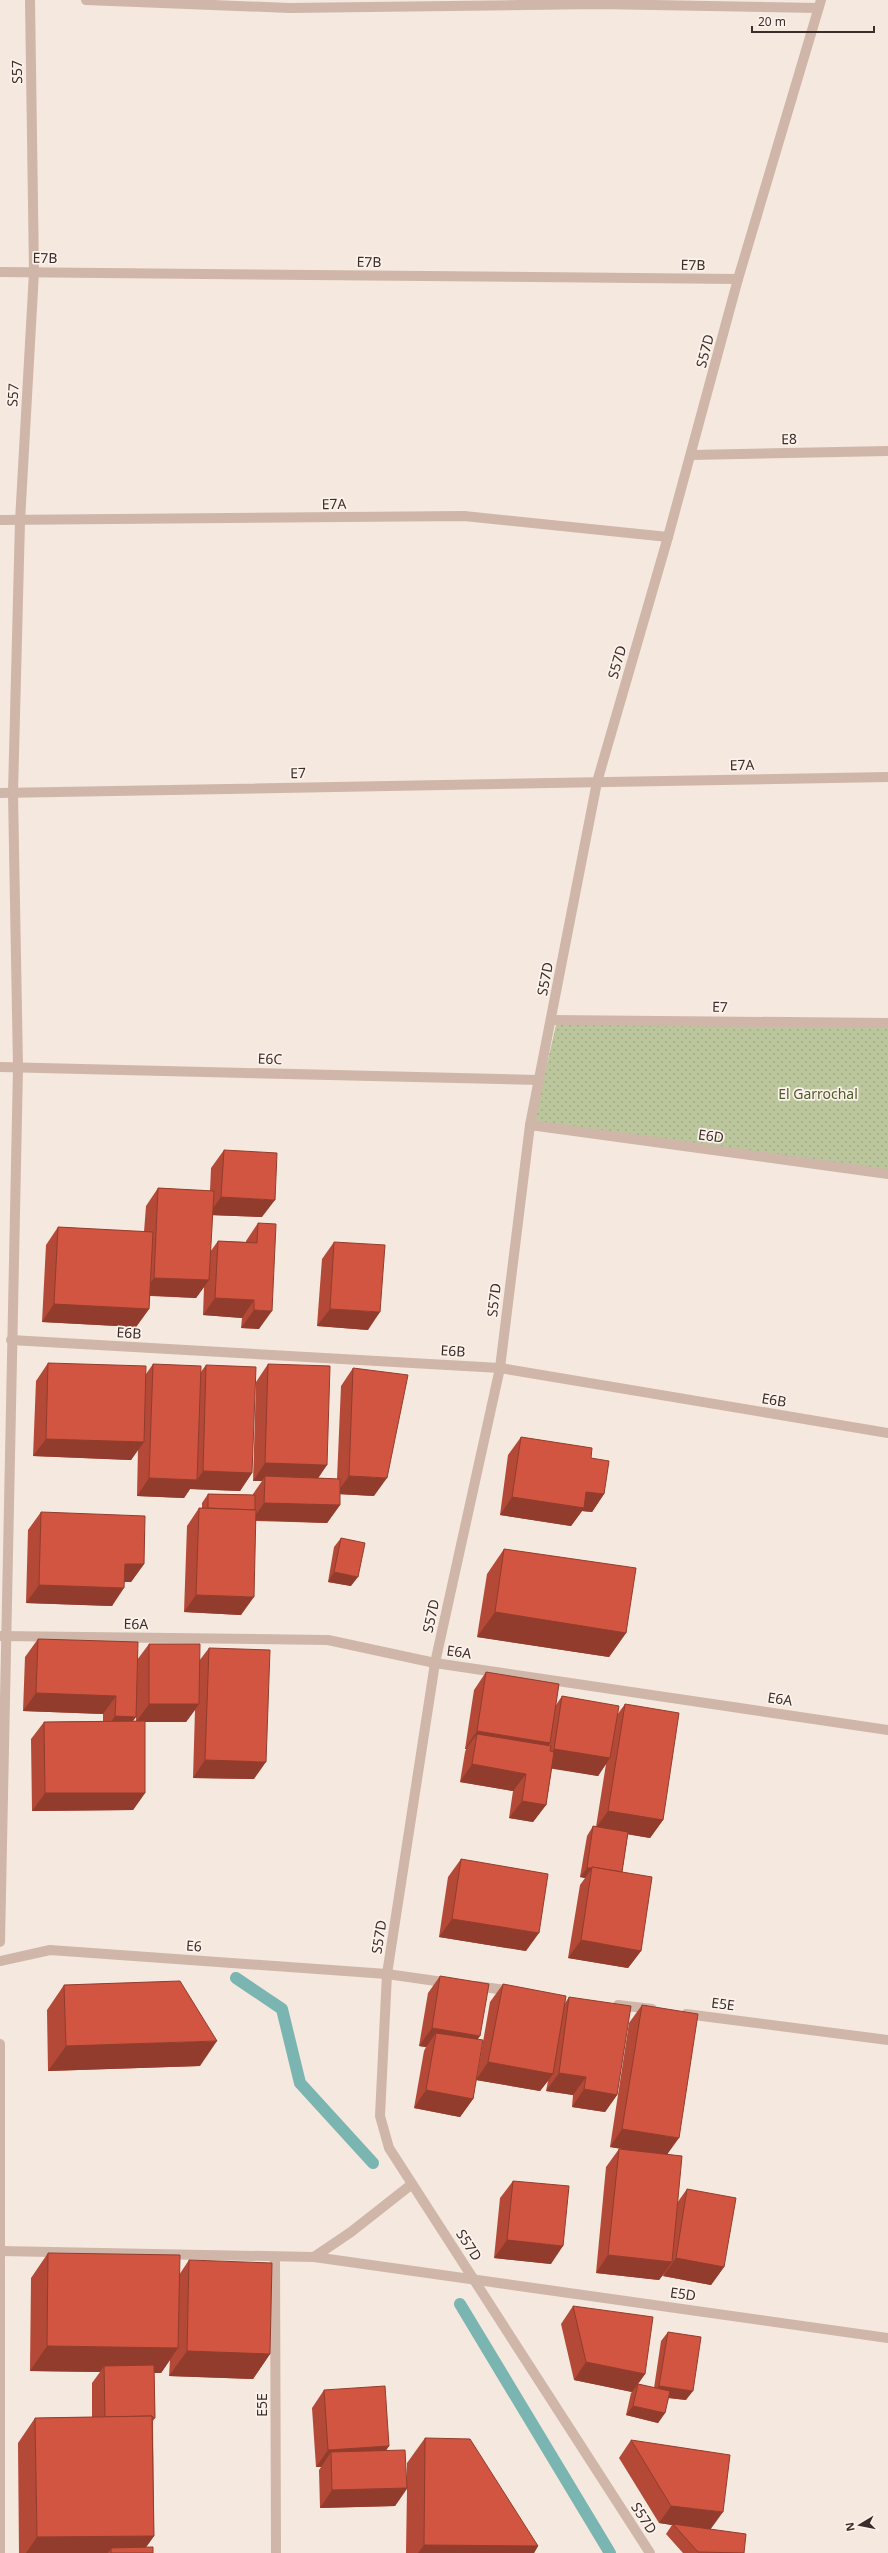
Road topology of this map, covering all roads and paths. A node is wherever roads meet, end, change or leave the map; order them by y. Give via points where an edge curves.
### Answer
1 (30, 0) edge
2 (86, 0) edge
3 (598, 2) edge
4 (819, 4) edge
5 (0, 272) edge
6 (34, 272) junction
7 (738, 280) junction
8 (888, 451) edge
9 (691, 455) junction
10 (0, 520) edge
11 (20, 520) junction
12 (668, 537) junction
13 (888, 776) edge
14 (597, 782) junction
15 (0, 792) edge
16 (13, 793) junction
17 (552, 1020) junction
18 (888, 1023) edge
19 (0, 1067) edge
20 (18, 1067) junction
21 (539, 1080) junction
22 (530, 1125) junction
23 (888, 1174) edge
24 (11, 1340) junction
25 (500, 1368) junction
26 (888, 1433) edge
27 (2, 1636) edge
28 (435, 1663) junction
29 (888, 1730) edge
30 (0, 1942) edge
31 (0, 1961) edge
32 (387, 1974) junction
33 (520, 1992) edge
34 (606, 2003) edge
35 (661, 2010) edge
36 (677, 2012) edge
37 (888, 2040) edge
38 (0, 2044) edge
39 (412, 2184) junction
40 (0, 2251) edge
41 (275, 2257) junction
42 (314, 2257) junction
43 (474, 2278) junction
44 (888, 2338) edge
45 (0, 2553) edge
46 (276, 2553) edge
47 (650, 2553) edge

1 - 6 street, S57
2 - 3 street via 289,8
3 - 4 street
4 - 7 street, S57D
5 - 6 street, E7B
6 - 7 street, E7B
6 - 11 street, S57
7 - 9 street, S57D
8 - 9 street, E8
9 - 12 street, S57D
10 - 11 street, E7A
11 - 12 street, E7A via 464,516
11 - 16 street, S57
12 - 14 street, S57D
13 - 14 street, E7A
14 - 16 street, E7
14 - 17 street, S57D
15 - 16 street, E7
16 - 20 street, S57
17 - 18 street, E7
17 - 21 street, S57D
19 - 20 street, E6C
20 - 21 street, E6C
20 - 24 street, S57
21 - 22 street, S57D
22 - 23 street, E6D
22 - 25 street, S57D
24 - 25 street, E6B
24 - 27 street, S57
25 - 26 street, E6B
25 - 28 street, S57D
27 - 28 street, E6A via 328,1640
27 - 30 street, S57
28 - 29 street, E6A
28 - 32 street, S57D
31 - 32 street, E6 via 50,1950
32 - 33 street
32 - 39 street, S57D via 380,2116 389,2148
34 - 35 street
36 - 37 street, E5E
38 - 40 street
39 - 42 street via 351,2232
39 - 43 street, S57D
40 - 41 street
40 - 45 street
41 - 42 street
41 - 46 street, E5E
42 - 43 street
43 - 44 street, E5D
43 - 47 street, S57D

